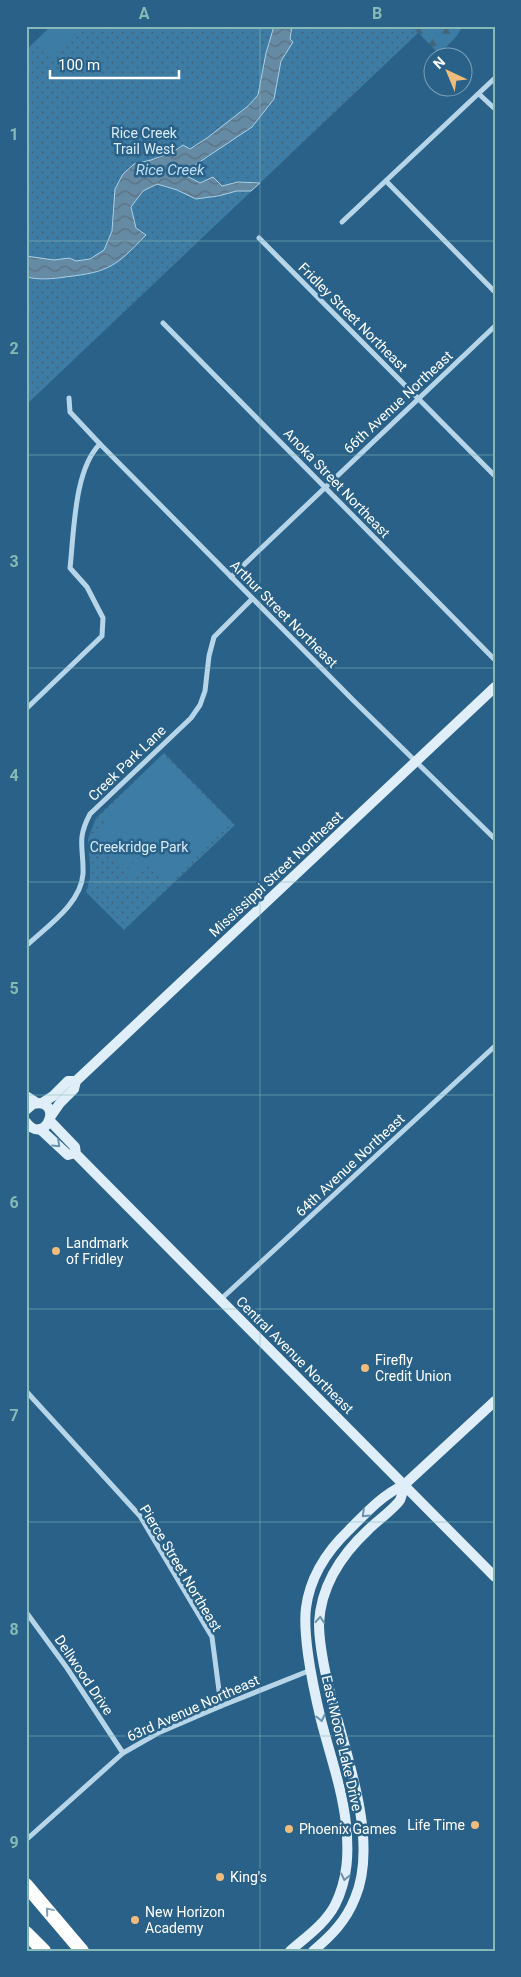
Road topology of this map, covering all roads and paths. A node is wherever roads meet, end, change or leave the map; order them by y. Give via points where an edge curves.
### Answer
1 (495, 78) edge
2 (479, 94) junction
3 (495, 109) edge
4 (386, 181) junction
5 (342, 222) dead end
6 (259, 238) dead end
7 (495, 292) edge
8 (163, 323) dead end
9 (495, 326) edge
10 (69, 398) dead end
11 (418, 398) junction
12 (100, 444) junction
13 (495, 476) edge
14 (324, 487) junction
15 (231, 577) junction
16 (252, 599) junction
17 (495, 660) edge
18 (495, 687) edge
19 (26, 709) edge
20 (415, 762) junction
21 (495, 839) edge
22 (26, 946) edge
23 (495, 1046) edge
24 (76, 1081) junction
25 (26, 1096) edge
26 (40, 1103) junction
27 (26, 1110) edge
28 (50, 1118) junction
29 (26, 1122) edge
30 (38, 1129) junction
31 (26, 1134) edge
32 (75, 1153) junction
33 (220, 1300) junction
34 (26, 1391) edge
35 (495, 1401) edge
36 (404, 1486) junction
37 (495, 1577) edge
38 (26, 1612) edge
39 (311, 1670) junction
40 (221, 1706) junction
41 (123, 1752) junction
42 (26, 1840) edge
43 (26, 1885) edge
44 (26, 1932) edge
45 (44, 1951) edge
46 (82, 1951) edge
47 (290, 1951) edge
48 (313, 1951) edge

1 - 2 street
2 - 3 street
2 - 4 street
4 - 5 street
4 - 7 street
6 - 11 street, Fridley Street Northeast
8 - 14 street, Anoka Street Northeast
9 - 11 street, 66th Avenue Northeast
10 - 12 street, Arthur Street Northeast via 70,412
11 - 13 street, Fridley Street Northeast
11 - 14 street, 66th Avenue Northeast
12 - 15 street, Arthur Street Northeast
12 - 19 street via 92,451 83,474 70,568 87,587 103,618 102,636
14 - 15 street, 66th Avenue Northeast
14 - 17 street, Anoka Street Northeast
15 - 16 street, Arthur Street Northeast
16 - 20 street, Arthur Street Northeast
16 - 22 street, Creek Park Lane via 214,637 206,690 191,718 90,814 81,837 83,876 78,890 70,905
18 - 20 street, Mississippi Street Northeast
20 - 21 street, Arthur Street Northeast
20 - 24 street, Mississippi Street Northeast
23 - 33 street, 64th Avenue Northeast
24 - 26 street, Mississippi Street Northeast via 68,1081 53,1096
24 - 28 street, Mississippi Street Northeast via 74,1089
25 - 26 street
26 - 27 street, Mississippi Street Northeast
26 - 28 street, Central Avenue Northeast via 48,1108
28 - 30 street, Mississippi Street Northeast via 44,1127
28 - 32 street, Central Avenue Northeast via 75,1147
29 - 30 street
30 - 31 street
30 -> 32 street, Central Avenue Northeast via 68,1155
32 - 33 street, Central Avenue Northeast
33 - 36 street, Central Avenue Northeast
34 - 40 street, Pierce Street Northeast via 140,1516 212,1637
35 - 36 street
36 - 37 street, Central Avenue Northeast
36 -> 39 street, East Moore Lake Drive via 390,1491 342,1536 316,1573 306,1609
48 -> 36 street, East Moore Lake Drive via 337,1930 345,1918 360,1888 364,1861 356,1793 325,1668 319,1623 326,1589 345,1555 400,1500
38 - 41 street, Dellwood Drive
39 - 40 street, 63rd Avenue Northeast
39 -> 47 street, East Moore Lake Drive via 344,1809 348,1858 342,1889 334,1906 321,1924
40 - 41 street, 63rd Avenue Northeast
41 - 42 street, 63rd Avenue Northeast
46 -> 43 highway
44 - 45 highway

